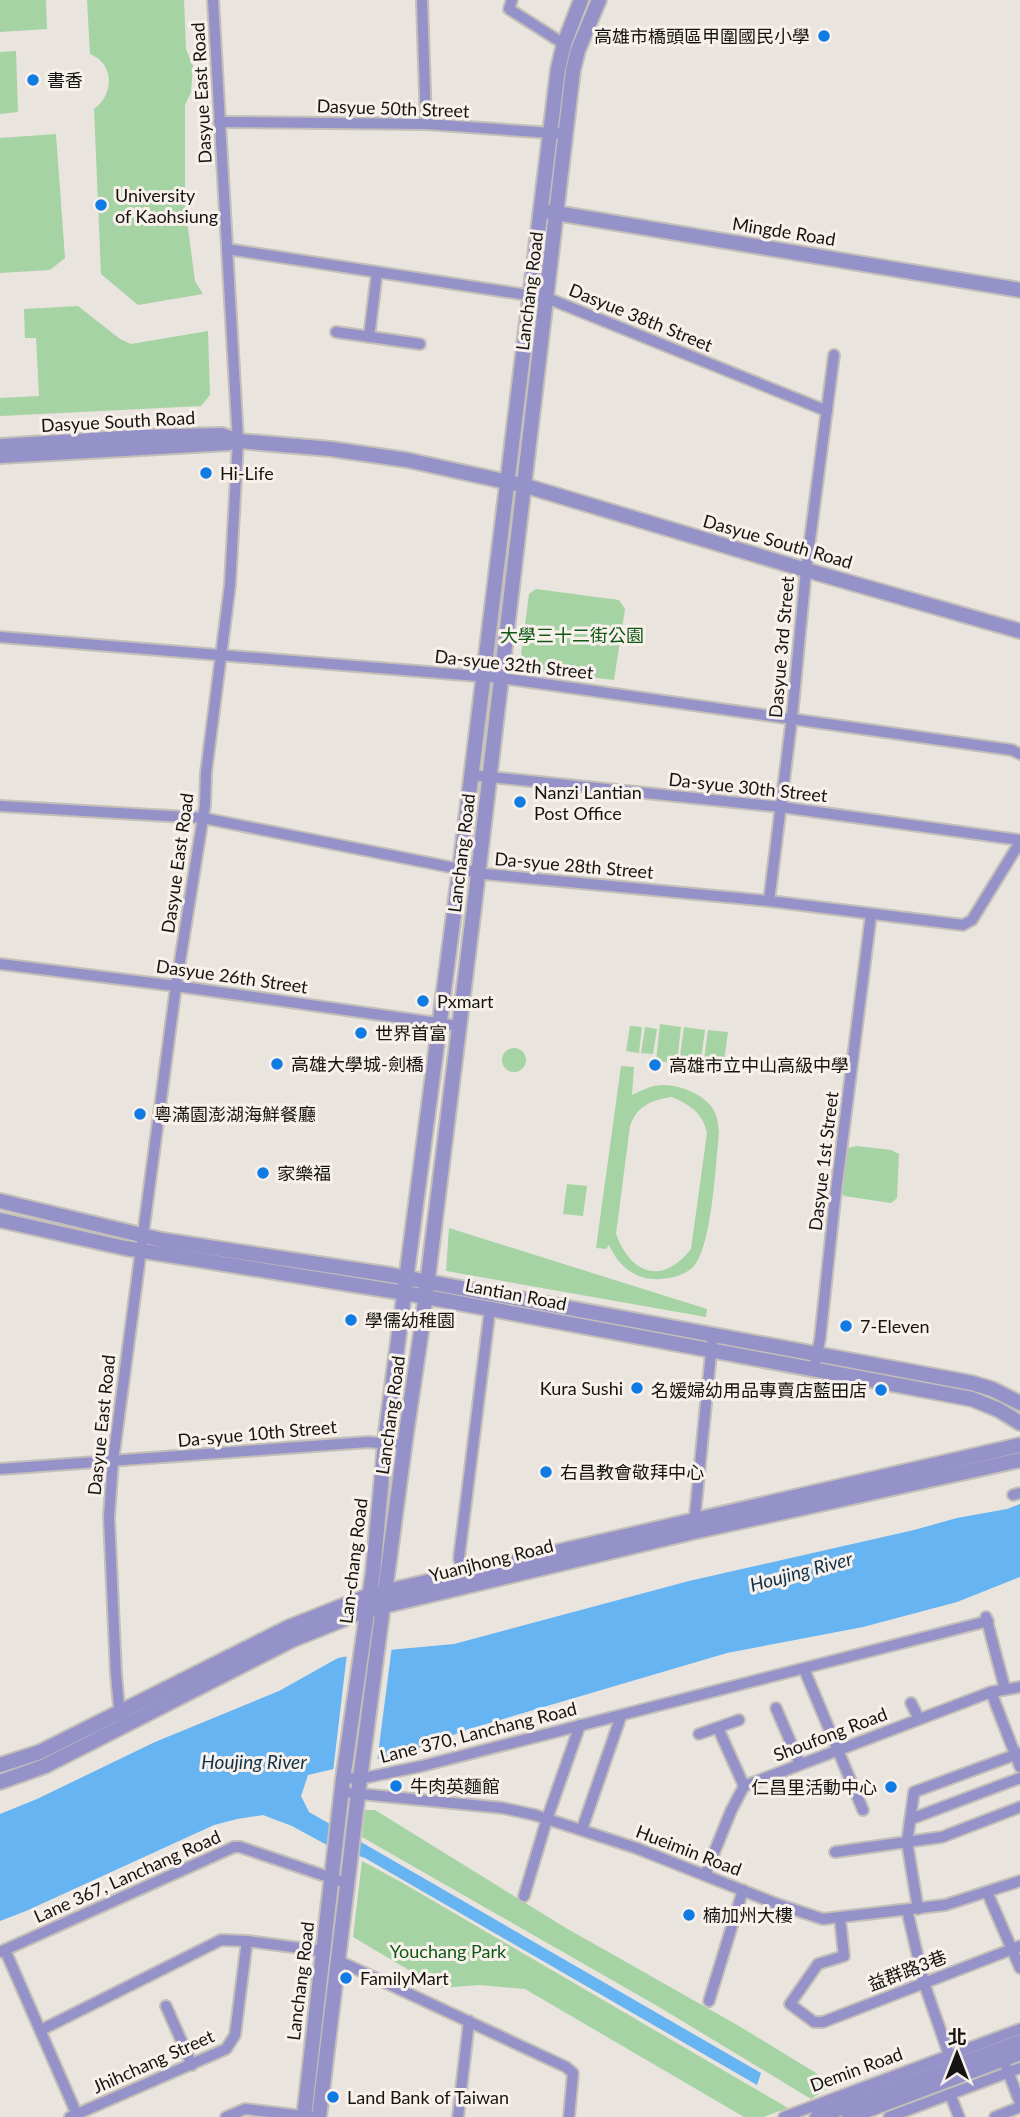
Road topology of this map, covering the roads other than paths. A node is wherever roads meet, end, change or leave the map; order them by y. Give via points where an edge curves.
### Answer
1 (213, 0) edge
2 (422, 0) edge
3 (512, 0) edge
4 (581, 0) edge
5 (598, 0) edge
6 (564, 44) junction
7 (566, 70) junction
8 (219, 122) junction
9 (426, 124) junction
10 (558, 133) junction
11 (542, 211) junction
12 (557, 213) junction
13 (227, 249) junction
14 (377, 272) junction
15 (1020, 290) edge
16 (531, 295) junction
17 (547, 298) junction
18 (336, 332) dead end
19 (369, 337) junction
20 (421, 344) dead end
21 (834, 355) dead end
22 (827, 411) junction
23 (238, 441) junction
24 (0, 446) edge
25 (0, 456) edge
26 (508, 482) junction
27 (526, 486) junction
28 (806, 570) junction
29 (1020, 631) edge
30 (0, 637) edge
31 (222, 655) junction
32 (484, 676) junction
33 (502, 678) junction
34 (792, 717) junction
35 (1020, 754) edge
36 (471, 775) junction
37 (490, 778) junction
38 (0, 806) edge
39 (781, 807) junction
40 (203, 818) junction
41 (1020, 841) edge
42 (460, 870) junction
43 (478, 873) junction
44 (769, 901) junction
45 (871, 915) junction
46 (0, 964) edge
47 (176, 986) junction
48 (440, 1023) junction
49 (459, 1026) junction
50 (0, 1201) edge
51 (0, 1220) edge
52 (141, 1244) junction
53 (406, 1286) junction
54 (427, 1289) junction
55 (490, 1309) junction
56 (713, 1335) junction
57 (711, 1350) junction
58 (818, 1354) junction
59 (814, 1369) junction
60 (1020, 1404) edge
61 (1020, 1423) edge
62 (385, 1443) junction
63 (404, 1445) junction
64 (1020, 1445) edge
65 (1020, 1460) edge
66 (113, 1461) junction
67 (0, 1469) edge
68 (694, 1525) junction
69 (464, 1580) junction
70 (370, 1595) junction
71 (385, 1599) junction
72 (367, 1610) junction
73 (804, 1669) junction
74 (1020, 1687) edge
75 (1005, 1689) junction
76 (991, 1692) junction
77 (911, 1703) dead end
78 (776, 1708) dead end
79 (621, 1716) junction
80 (919, 1719) junction
81 (121, 1720) junction
82 (738, 1720) dead end
83 (580, 1725) junction
84 (718, 1728) junction
85 (699, 1734) dead end
86 (838, 1749) junction
87 (1018, 1754) edge
88 (800, 1764) junction
89 (0, 1765) edge
90 (1020, 1767) edge
91 (361, 1773) junction
92 (1020, 1778) edge
93 (343, 1781) junction
94 (0, 1782) edge
95 (744, 1786) junction
96 (358, 1794) junction
97 (1020, 1807) edge
98 (863, 1810) dead end
99 (547, 1819) junction
100 (911, 1819) junction
101 (582, 1829) junction
102 (907, 1842) junction
103 (835, 1852) dead end
104 (705, 1875) junction
105 (332, 1878) junction
106 (1020, 1881) edge
107 (348, 1884) junction
108 (743, 1890) junction
109 (988, 1892) junction
110 (524, 1896) dead end
111 (912, 1909) junction
112 (840, 1918) junction
113 (247, 1941) junction
114 (1016, 1947) edge
115 (3, 1951) edge
116 (323, 1951) junction
117 (339, 1961) junction
118 (1020, 1968) edge
119 (924, 1983) junction
120 (709, 2001) dead end
121 (166, 2006) dead end
122 (469, 2021) junction
123 (1020, 2029) edge
124 (41, 2030) junction
125 (1020, 2042) edge
126 (1020, 2053) edge
127 (949, 2055) junction
128 (1001, 2055) junction
129 (191, 2064) junction
130 (1020, 2068) edge
131 (950, 2094) junction
132 (862, 2100) junction
133 (1020, 2105) edge
134 (75, 2116) edge
135 (226, 2117) edge
136 (309, 2117) edge
137 (458, 2117) edge
138 (569, 2117) edge
139 (784, 2117) edge
140 (817, 2117) edge
141 (849, 2117) edge
142 (891, 2117) edge
143 (959, 2117) edge
144 (995, 2117) edge

1 - 8 street, Dasyue East Road
2 - 9 street
3 - 6 street via 509,9
4 - 6 street
5 - 7 street
6 - 7 street
7 - 10 street, Lanchang Road
8 - 9 street, Dasyue 50th Street
8 - 13 street, Dasyue East Road
9 - 10 street, Dasyue 50th Street
10 - 11 street, Lanchang Road
10 - 12 street, Lanchang Road
11 - 12 street, Mingde Road
11 - 16 street, Lanchang Road
12 - 15 street, Mingde Road
12 - 17 street, Lanchang Road
13 - 14 street, Dasyue 38th Street
13 - 23 street, Dasyue East Road
14 - 16 street, Dasyue 38th Street
14 - 19 street
16 - 17 street, Dasyue 38th Street
16 - 26 street, Lanchang Road
17 - 22 street, Dasyue 38th Street
17 - 27 street, Lanchang Road
18 - 19 street
19 - 20 street
21 - 22 street, Dasyue 3rd Street
22 - 28 street, Dasyue 3rd Street
23 - 24 street, Dasyue South Road via 222,435 164,436
23 - 25 street, Dasyue South Road
23 - 26 street, Dasyue South Road via 382,456
23 - 31 street, Dasyue East Road
26 - 27 street, Dasyue South Road
26 - 32 street, Lanchang Road
27 - 28 street, Dasyue South Road
27 - 33 street, Lanchang Road
28 - 29 street, Dasyue South Road
28 - 34 street, Dasyue 3rd Street
30 - 31 street, Da-syue 32th Street
31 - 32 street, Da-syue 32th Street
31 - 40 street, Dasyue East Road
32 - 33 street, Da-syue 32th Street
32 - 36 street, Lanchang Road
33 - 34 street, Da-syue 32th Street
33 - 37 street, Lanchang Road
34 - 35 street, Da-syue 32th Street
34 - 39 street, Dasyue 3rd Street
36 - 37 street, Da-syue 30th Street
36 - 42 street, Lanchang Road
37 - 39 street, Da-syue 30th Street
37 - 43 street, Lanchang Road
38 - 40 street, Da-syue 28th Street
39 - 41 street, Da-syue 30th Street
39 - 44 street, Dasyue 3rd Street
40 - 42 street, Da-syue 28th Street
40 - 47 street, Dasyue East Road
41 - 45 street, Da-syue 28th Street via 968,924
42 - 43 street, Da-syue 28th Street
42 - 48 street, Lanchang Road
43 - 44 street, Da-syue 28th Street
43 - 49 street, Lanchang Road
44 - 45 street, Da-syue 28th Street
45 - 58 street, Dasyue 1st Street
46 - 47 street, Dasyue 26th Street
47 - 48 street, Dasyue 26th Street
47 - 52 street, Dasyue East Road
48 - 49 street, Dasyue 26th Street
48 - 53 street, Lanchang Road
49 - 54 street, Lanchang Road
50 - 52 street, Lantian Road
51 - 52 street, Lantian Road
52 - 53 street, Lantian Road
52 - 66 street, Dasyue East Road
53 - 54 street, Lantian Road
53 - 62 street, Lan-chang Road
54 - 55 street, Lantian Road
54 - 56 street, Lantian Road
54 - 63 street, Lanchang Road
55 - 57 street, Lantian Road
55 - 69 street via 459,1558
56 - 57 street
56 - 58 street, Lantian Road
57 - 59 street, Lantian Road
57 - 68 street
58 - 59 street, Dasyue 1st Street
58 - 60 street, Lantian Road via 972,1383
59 - 61 street, Lantian Road via 972,1399
62 - 63 street, Da-syue 10th Street
62 - 66 street, Da-syue 10th Street
62 - 70 street, Lan-chang Road
63 - 71 street, Lanchang Road
64 - 68 street, Yuanjhong Road
65 - 68 street, Yuanjhong Road
66 - 67 street, Da-syue 10th Street
66 - 81 street, Dasyue East Road via 109,1517
68 - 69 street, Yuanjhong Road
69 - 71 street, Yuanjhong Road
70 - 71 street, Yuanjhong Road
70 - 72 street, Lan-chang Road
70 - 81 street, Yuanjhong Road via 289,1627
71 - 72 street, Yuanjhong Road
71 - 91 street, Lanchang Road
72 - 81 street, Yuanjhong Road
72 - 93 street, Lan-chang Road
73 - 75 street, Lane 370, Lanchang Road via 987,1618
73 - 79 street, Lane 370, Lanchang Road
73 - 86 street
74 - 75 street, Shoufong Road
75 - 76 street, Shoufong Road
76 - 80 street, Shoufong Road
76 - 87 street
77 - 80 street
78 - 88 street
79 - 83 street, Lane 370, Lanchang Road
79 - 101 street
80 - 86 street, Shoufong Road
81 - 89 street, Yuanjhong Road
81 - 94 street, Yuanjhong Road via 45,1766
82 - 84 street
83 - 91 street, Lane 370, Lanchang Road via 422,1766
83 - 99 street
84 - 85 street
84 - 95 street
86 - 88 street, Shoufong Road
86 - 98 street
87 - 90 street
87 - 100 street via 914,1792
88 - 95 street, Shoufong Road
91 - 93 street, Lane 370, Lanchang Road
91 - 96 street
92 - 100 street
93 - 96 street, Hueimin Road
93 - 105 street, Lanchang Road
95 - 104 street
96 - 99 street, Hueimin Road via 503,1808
96 - 107 street, Lanchang Road
97 - 102 street via 942,1837
99 - 101 street, Hueimin Road
99 - 110 street
100 - 102 street
101 - 104 street, Hueimin Road
102 - 103 street
102 - 111 street
104 - 108 street, Hueimin Road
105 - 107 street, Lane 367, Lanchang Road
105 - 115 street, Lane 367, Lanchang Road via 234,1847
105 - 116 street, Lanchang Road
106 - 109 street, Hueimin Road
107 - 117 street, Lanchang Road
108 - 112 street, Hueimin Road via 813,1917
108 - 120 street
109 - 111 street, Hueimin Road
109 - 114 street
111 - 112 street, Hueimin Road
111 - 119 street
112 - 119 street, 益群路3巷 via 844,1956 818,1964 790,2004 814,2022 823,2022
113 - 116 street
113 - 124 street via 221,1940
113 - 129 street, Jhihchang Street via 235,2035 226,2049
114 - 118 street
114 - 119 street, 益群路3巷
115 - 124 street
116 - 117 street
116 - 136 street, Lanchang Road
117 - 122 street
117 - 136 street, Lanchang Road
119 - 127 street
121 - 129 street
122 - 137 street
122 - 138 street via 573,2073
123 - 128 street, Demin Road
124 - 134 street
125 - 128 street, Demin Road
126 - 128 street, Demin Road
127 - 128 street, Demin Road
127 - 132 street, Demin Road
128 - 130 street, Demin Road
128 - 131 street, Demin Road
128 - 132 street, Demin Road
128 - 133 street
129 - 134 street, Jhihchang Street
131 - 142 street, Demin Road
131 - 143 street
132 - 139 street, Demin Road
132 - 140 street, Demin Road
132 - 141 street, Demin Road
132 - 142 street
133 - 144 street
135 - 136 street via 245,2109

